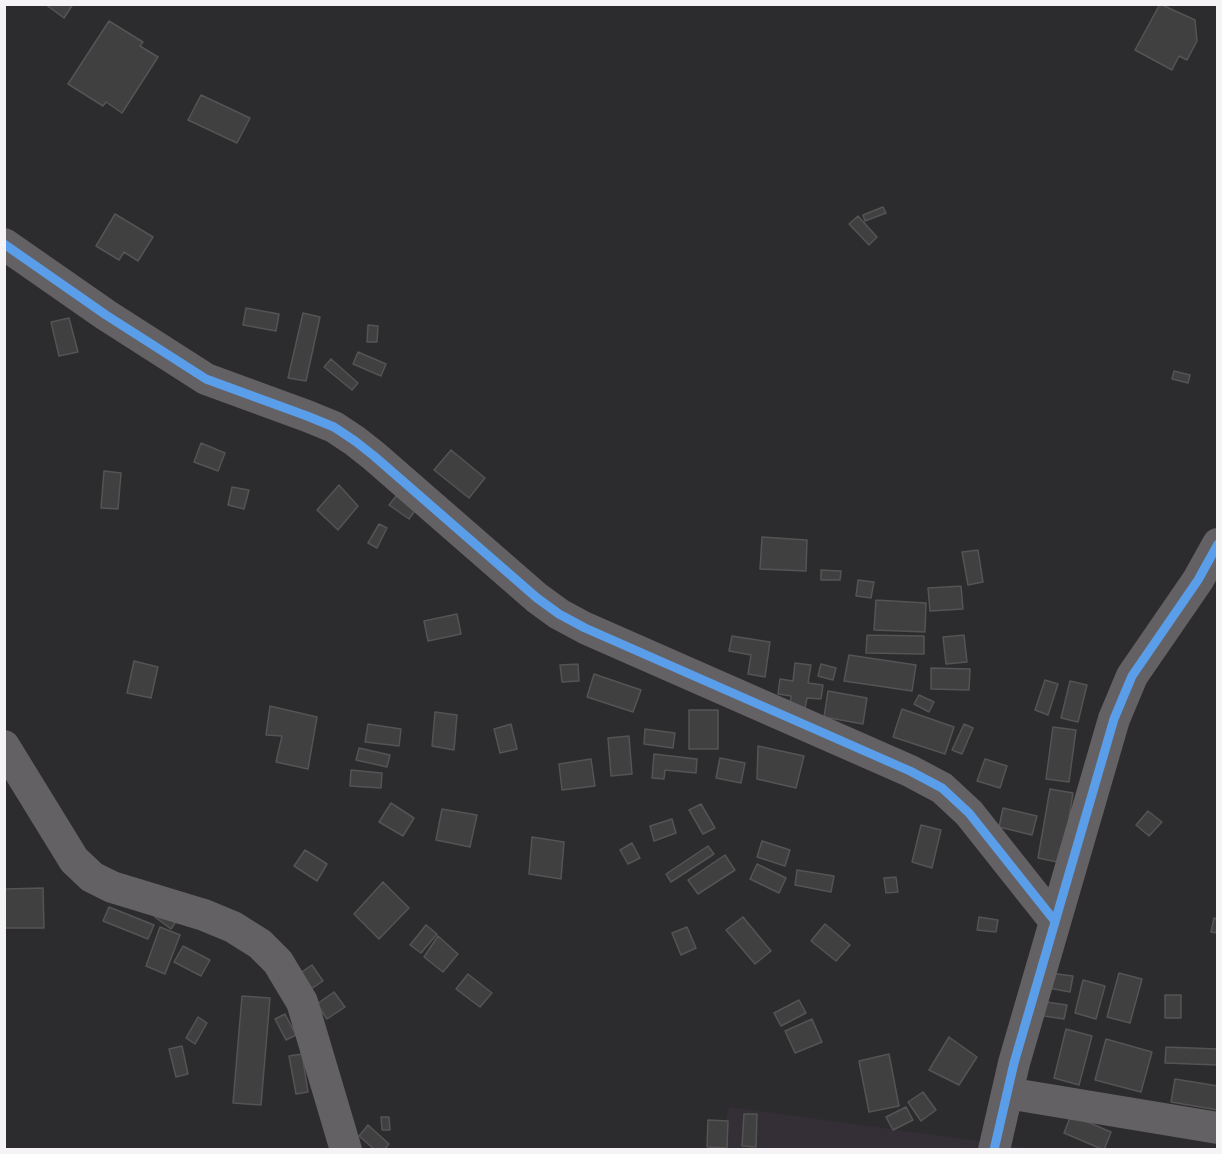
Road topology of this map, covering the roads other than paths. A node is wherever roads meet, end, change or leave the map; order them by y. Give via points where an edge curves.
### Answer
1 (4, 244) edge
2 (1218, 544) edge
3 (4, 746) edge
4 (1054, 920) junction
5 (1007, 1093) junction
6 (1218, 1128) edge
7 (346, 1149) edge
8 (994, 1149) edge

1 - 4 street via 206,379 334,427 355,441 559,614 942,788 969,813
2 - 4 street via 1132,676 1114,719
3 - 7 street via 74,860 92,877 233,927 260,944 278,962 302,1002
4 - 5 street
5 - 6 street
5 - 8 street

